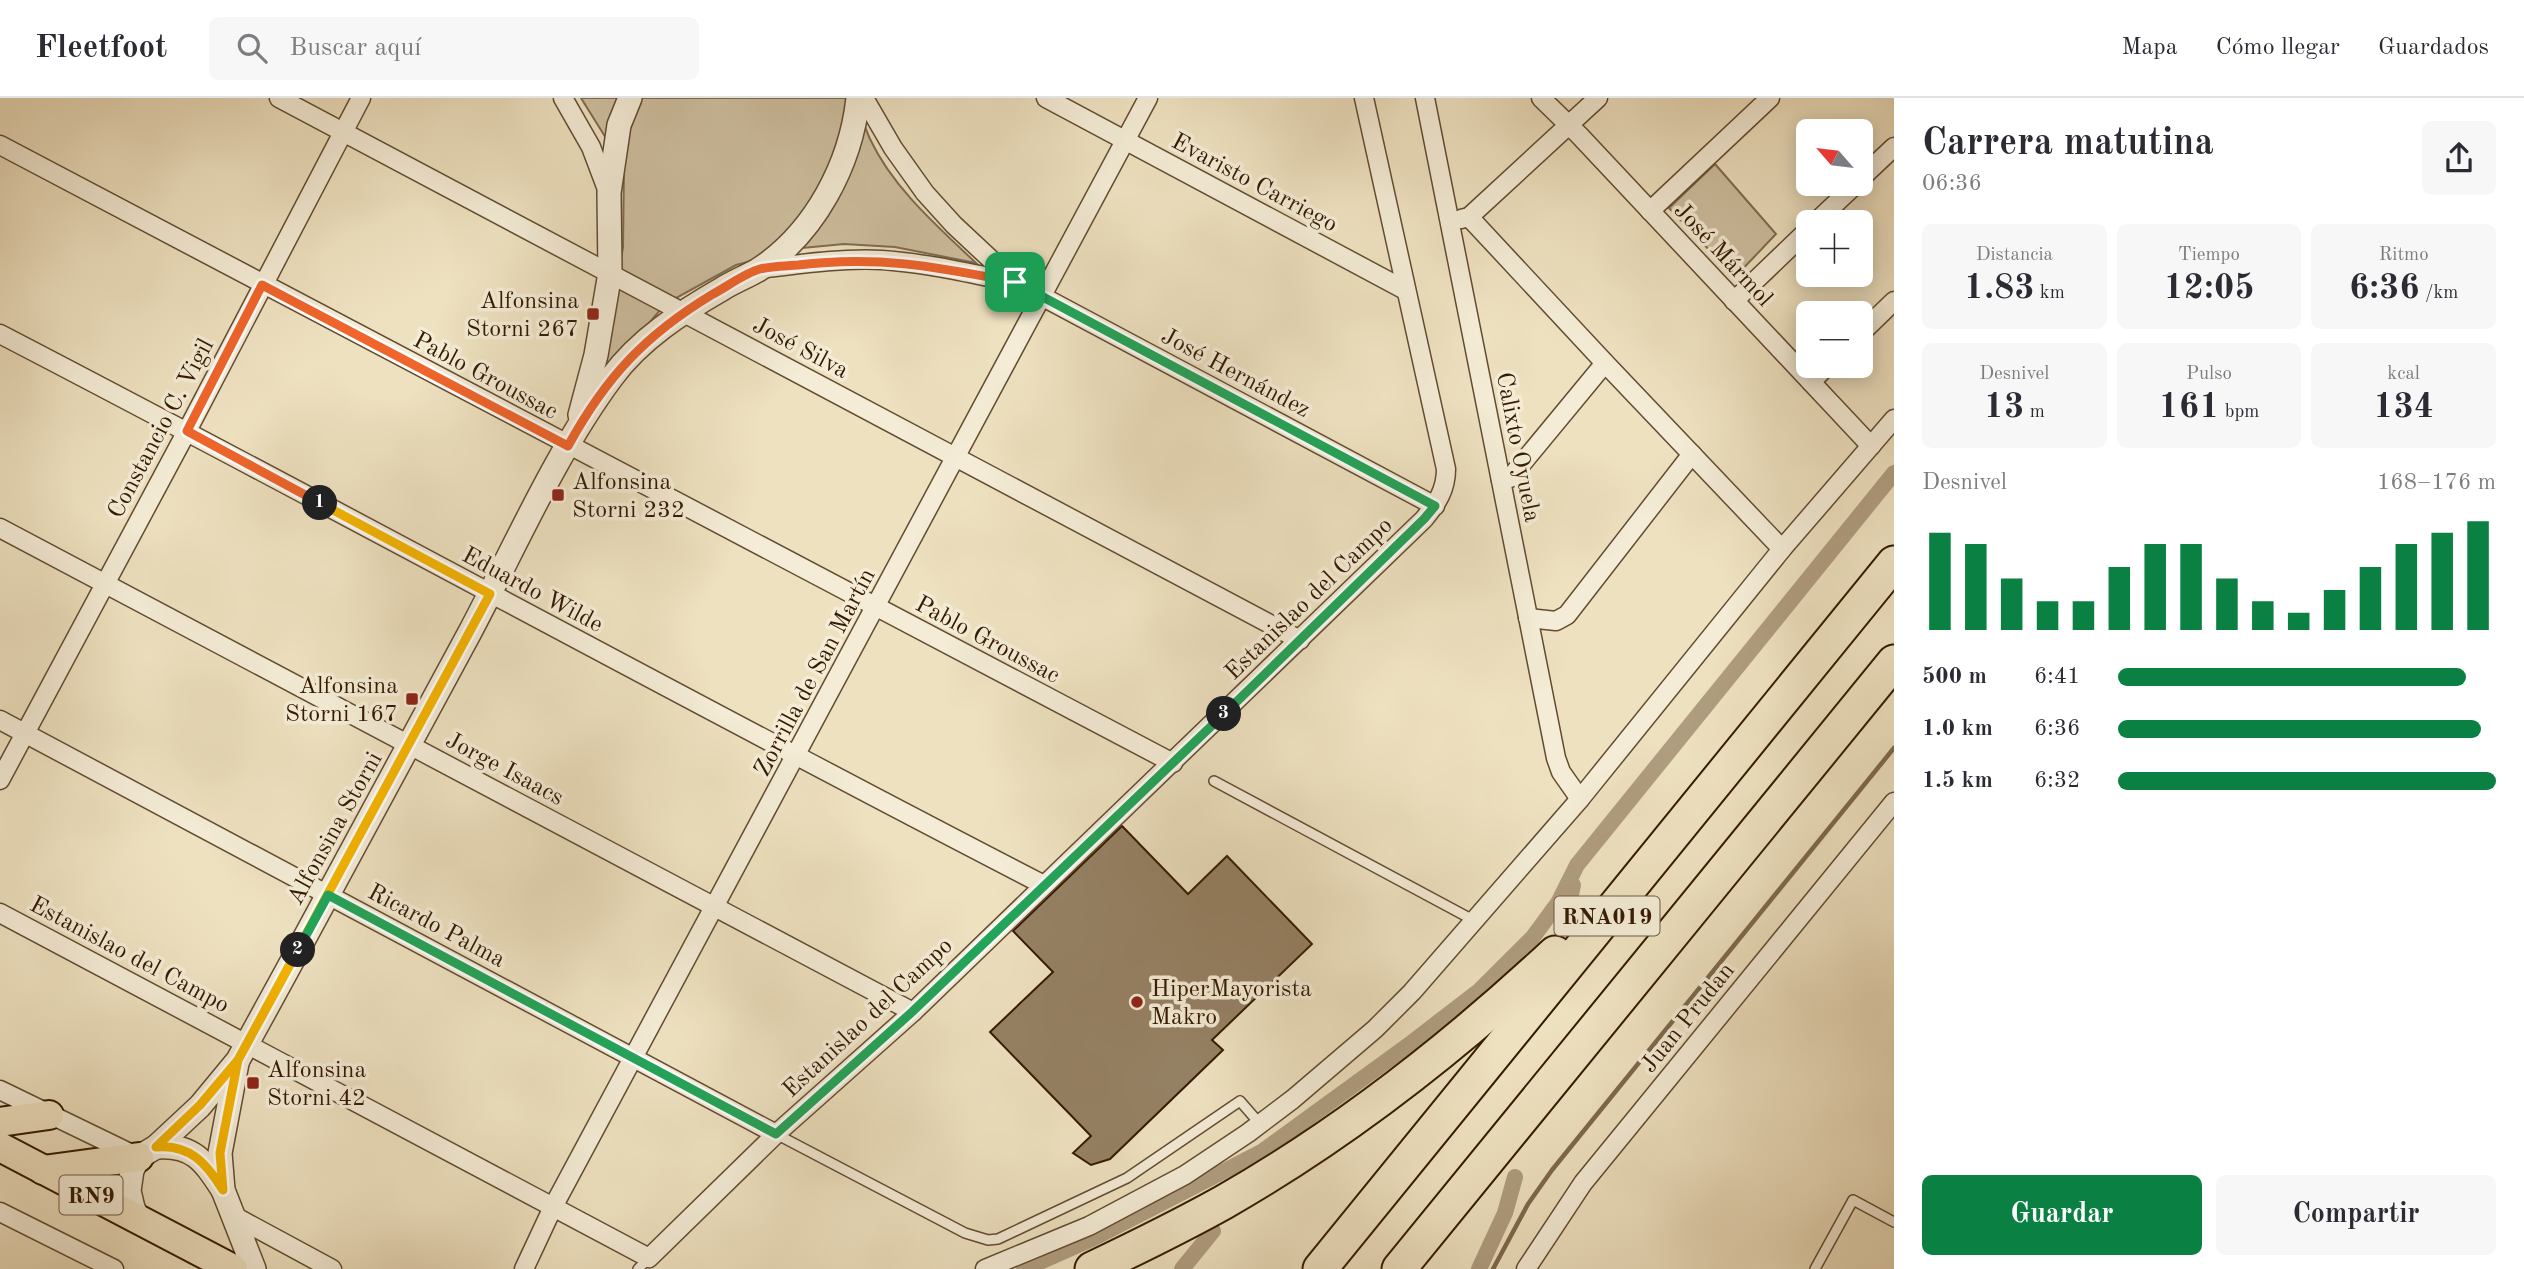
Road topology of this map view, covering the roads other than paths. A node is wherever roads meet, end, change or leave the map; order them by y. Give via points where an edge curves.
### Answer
1 (279, 98) edge
2 (361, 98) edge
3 (563, 98) edge
4 (630, 98) edge
5 (858, 98) edge
6 (864, 98) edge
7 (1045, 98) edge
8 (1148, 98) edge
9 (1364, 98) edge
10 (1425, 98) edge
11 (1541, 98) edge
12 (1598, 98) edge
13 (1770, 98) edge
14 (1569, 126) junction
15 (343, 132) junction
16 (1126, 141) junction
17 (0, 145) edge
18 (1894, 147) edge
19 (1873, 167) edge
20 (609, 194) junction
21 (1843, 196) edge
22 (1829, 210) edge
23 (1650, 211) junction
24 (1469, 217) junction
25 (1451, 222) junction
26 (1796, 242) edge
27 (759, 269) junction
28 (610, 273) junction
29 (1015, 282) junction
30 (262, 285) junction
31 (1405, 290) junction
32 (1041, 297) junction
33 (1734, 301) junction
34 (1894, 301) edge
35 (684, 312) junction
36 (1873, 321) edge
37 (0, 334) edge
38 (1605, 363) junction
39 (1815, 378) edge
40 (1811, 382) junction
41 (1894, 419) edge
42 (187, 431) junction
43 (571, 440) junction
44 (1871, 446) junction
45 (1692, 454) junction
46 (956, 457) junction
47 (1501, 480) junction
48 (1435, 506) junction
49 (0, 528) edge
50 (1782, 549) junction
51 (1894, 563) edge
52 (106, 583) junction
53 (490, 594) junction
54 (875, 608) junction
55 (1528, 618) junction
56 (1300, 640) junction
57 (1894, 662) edge
58 (0, 720) edge
59 (24, 733) junction
60 (410, 745) junction
61 (796, 757) junction
62 (1173, 763) junction
63 (0, 780) edge
64 (1214, 781) dead end
65 (1580, 799) junction
66 (1894, 802) edge
67 (1642, 874) junction
68 (1044, 885) junction
69 (328, 895) junction
70 (715, 908) junction
71 (0, 913) edge
72 (1475, 921) junction
73 (1628, 989) junction
74 (912, 1012) junction
75 (242, 1052) junction
76 (634, 1058) junction
77 (0, 1090) edge
78 (49, 1115) junction
79 (0, 1122) edge
80 (1260, 1124) junction
81 (776, 1134) junction
82 (0, 1147) edge
83 (148, 1152) junction
84 (43, 1170) junction
85 (223, 1190) junction
86 (554, 1208) junction
87 (0, 1212) edge
88 (234, 1216) junction
89 (139, 1220) junction
90 (1894, 1222) edge
91 (644, 1263) edge
92 (219, 1265) edge
93 (114, 1269) edge
94 (254, 1269) edge
95 (332, 1269) edge
96 (524, 1269) edge
97 (985, 1269) edge
98 (1092, 1269) edge
99 (1320, 1269) edge
100 (1399, 1269) edge
101 (1429, 1269) edge
102 (1526, 1269) edge
103 (1815, 1269) edge

1 - 15 street, José Silva
2 - 15 street, Constancio C. Vigil
3 - 20 street via 591,147
4 - 20 street, Alfonsina Storni via 619,125
5 - 27 street, Alfonsina Storni via 850,146 827,195 805,226
6 - 29 street, José Hernández via 925,193
7 - 16 street, Evaristo Carriego
8 - 16 street, Zorrilla de San Martín
9 - 31 street
10 - 25 street, Calixto Oyuela
11 - 14 street, José Mármol
12 - 14 street
13 - 23 street
14 - 23 street, José Mármol
14 - 24 street
15 - 28 street, José Silva
15 - 30 street, Constancio C. Vigil
16 - 31 street, Evaristo Carriego
16 - 32 street, Zorrilla de San Martín
17 - 30 street, Pablo Groussac
18 - 19 street
20 - 28 street, Alfonsina Storni
21 - 22 street
23 - 33 street, José Mármol
24 - 25 street
24 - 38 street
25 - 47 street, Calixto Oyuela
26 - 33 street
27 - 29 street, José Hernández via 882,260
27 - 35 street, Alfonsina Storni
28 - 35 street, José Silva
28 - 43 street, Alfonsina Storni via 596,355
29 - 32 street, José Hernández
30 - 42 street, Constancio C. Vigil
30 - 43 street, Pablo Groussac
31 - 48 street via 1446,470 1446,486
32 - 46 street, Zorrilla de San Martín
32 - 48 street, José Hernández
33 - 40 street, José Mármol
34 - 36 street
35 - 43 street, Alfonsina Storni via 613,375
35 - 46 street, José Silva
37 - 42 street, Eduardo Wilde
38 - 45 street
38 - 47 street via 1510,478
39 - 40 street
40 - 44 street, José Mármol
41 - 44 street
42 - 52 street, Constancio C. Vigil
42 - 53 street, Eduardo Wilde
43 - 53 street, Alfonsina Storni
43 - 54 street, Pablo Groussac
44 - 50 street
45 - 50 street
45 - 55 street via 1567,614 1556,621
46 - 54 street, Zorrilla de San Martín
46 - 56 street, José Silva
47 - 55 street, Calixto Oyuela
48 - 56 street, Estanislao del Campo
49 - 52 street, Jorge Isaacs
50 - 65 street
51 - 67 highway, RNA019
52 - 59 street, Constancio C. Vigil
52 - 60 street, Jorge Isaacs
53 - 60 street, Alfonsina Storni
53 - 61 street, Eduardo Wilde
54 - 61 street, Zorrilla de San Martín
54 - 62 street, Pablo Groussac
55 - 65 street, Calixto Oyuela via 1556,758
56 - 62 street, Estanislao del Campo
57 - 73 highway, RNA019
58 - 59 street, Ricardo Palma
59 - 63 street, Constancio C. Vigil
59 - 69 street, Ricardo Palma
60 - 69 street, Alfonsina Storni
60 - 70 street, Jorge Isaacs
61 - 68 street, Eduardo Wilde
61 - 70 street, Zorrilla de San Martín
62 - 68 street, Estanislao del Campo
64 - 72 lane
65 - 72 street
66 - 102 street, Juan Prudan via 1583,1183
67 - 98 highway via 1486,1016 1346,1125 1225,1201
67 - 99 highway, RNA019
68 - 74 street, Estanislao del Campo
69 - 75 street, Alfonsina Storni
69 - 76 street, Ricardo Palma
70 - 74 street, Jorge Isaacs
70 - 76 street, Zorrilla de San Martín
71 - 75 street, Estanislao del Campo
72 - 80 street via 1375,1029
73 - 100 highway, RNA019
73 - 101 highway via 1597,1053
74 - 81 street, Estanislao del Campo
75 - 83 street, Alfonsina Storni via 200,1105
75 - 85 street, Alfonsina Storni via 220,1153
75 - 86 street, Estanislao del Campo
76 - 81 street, Ricardo Palma
76 - 86 street, Zorrilla de San Martín
77 - 78 street
78 - 79 main road
78 - 83 street
80 - 81 lane via 1240,1101 1127,1178 988,1240 965,1233
80 - 97 street via 1185,1175 1121,1210
81 - 91 street, Estanislao del Campo
82 - 84 main road, RN9
83 - 84 main road
83 - 85 street via 177,1147 200,1158
83 - 89 street via 132,1170 129,1191
84 - 89 main road, RN9
85 - 88 street, Alfonsina Storni
86 - 91 street, Estanislao del Campo
86 - 96 street, Zorrilla de San Martín
87 - 93 street
88 - 94 street, Alfonsina Storni
88 - 95 street
89 - 92 main road, RN9
90 - 103 lane via 1853,1200

